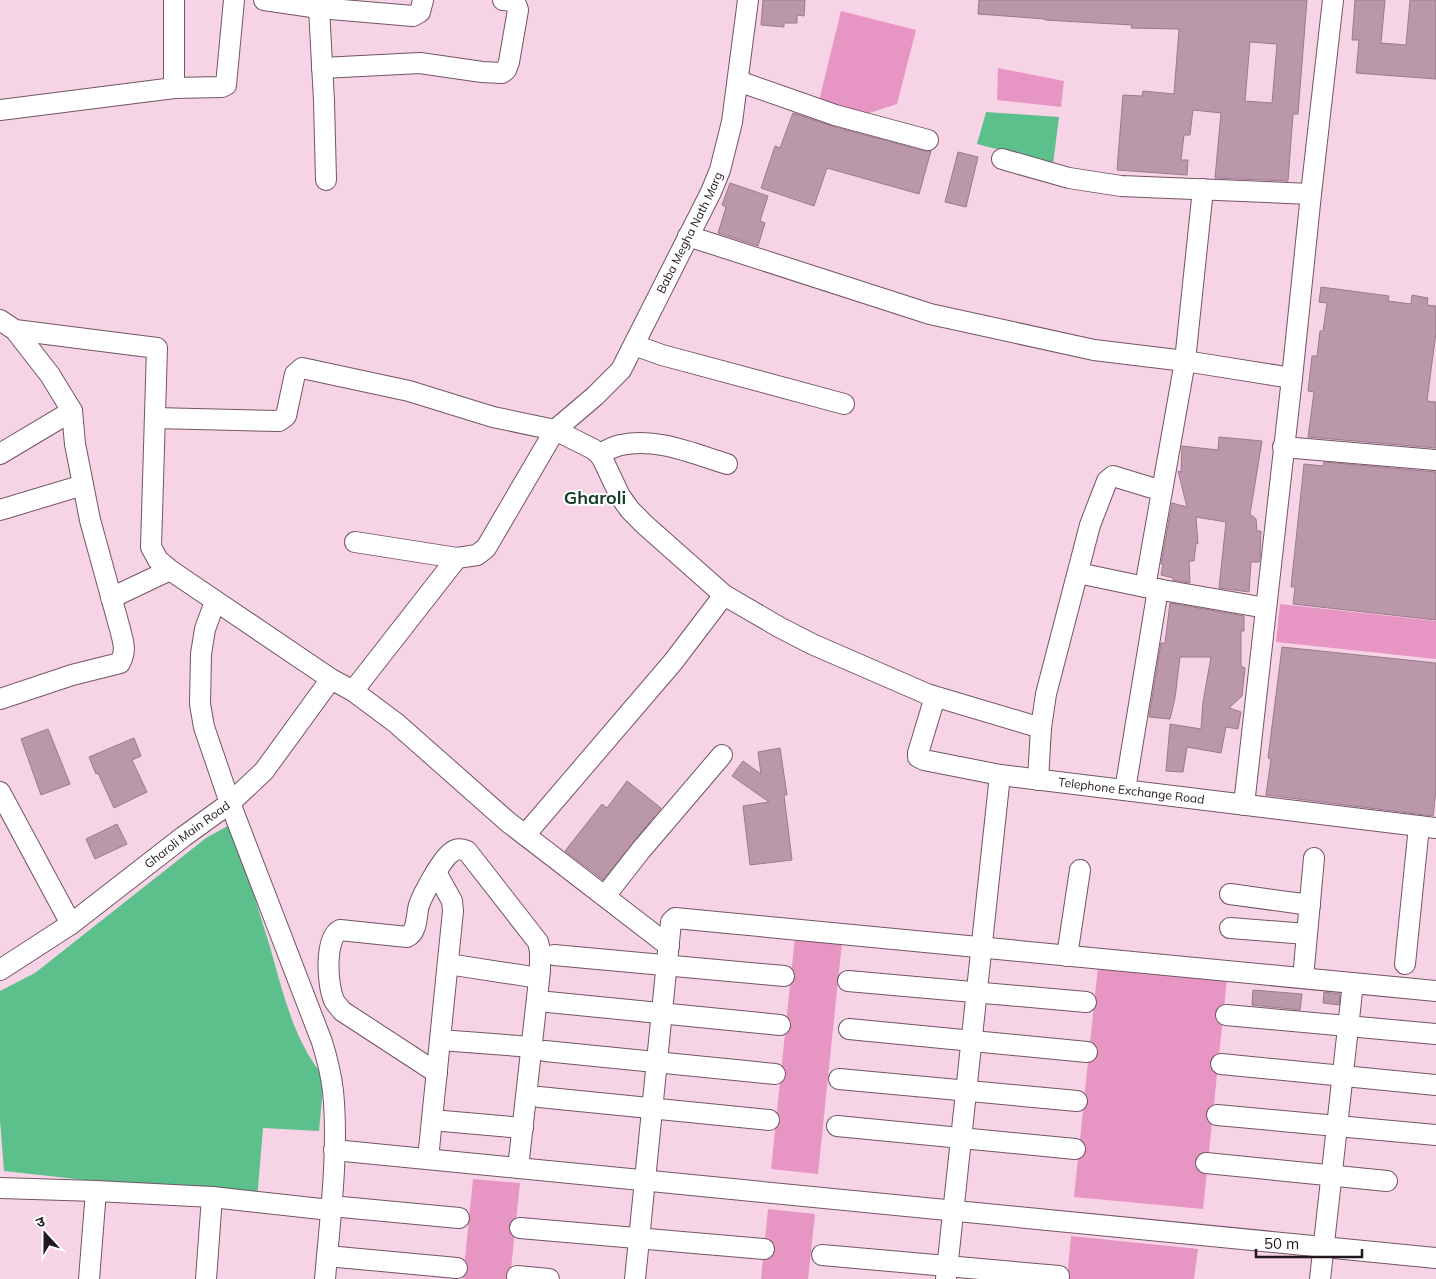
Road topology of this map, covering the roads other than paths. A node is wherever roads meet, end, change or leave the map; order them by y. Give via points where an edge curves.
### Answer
1 (174, 0) edge
2 (234, 0) edge
3 (264, 0) edge
4 (423, 0) edge
5 (503, 0) edge
6 (748, 0) edge
7 (1333, 0) edge
8 (319, 8) junction
9 (322, 68) junction
10 (738, 81) junction
11 (174, 88) junction
12 (0, 110) edge
13 (928, 140) dead end
14 (1002, 160) dead end
15 (326, 180) dead end
16 (1203, 189) junction
17 (1311, 194) junction
18 (688, 236) junction
19 (7, 325) edge
20 (634, 345) junction
21 (1186, 361) junction
22 (1292, 378) junction
23 (844, 404) dead end
24 (72, 411) junction
25 (155, 418) junction
26 (555, 430) junction
27 (1284, 447) junction
28 (0, 454) edge
29 (599, 454) junction
30 (1436, 460) edge
31 (727, 464) dead end
32 (83, 485) junction
33 (1162, 491) junction
34 (0, 510) edge
35 (355, 542) dead end
36 (457, 558) junction
37 (170, 570) junction
38 (1078, 572) junction
39 (1151, 588) junction
40 (724, 595) junction
41 (111, 598) junction
42 (215, 602) junction
43 (1266, 608) junction
44 (331, 679) junction
45 (353, 691) junction
46 (935, 697) junction
47 (0, 699) edge
48 (1041, 728) junction
49 (722, 755) dead end
50 (1000, 775) junction
51 (1038, 780) junction
52 (1125, 790) junction
53 (0, 792) edge
54 (230, 803) junction
55 (1244, 805) junction
56 (1428, 827) edge
57 (524, 835) junction
58 (1314, 858) dead end
59 (1080, 870) dead end
60 (436, 872) junction
61 (1230, 894) dead end
62 (605, 896) junction
63 (1310, 905) junction
64 (71, 924) junction
65 (1230, 928) dead end
66 (1307, 934) junction
67 (982, 948) junction
68 (554, 955) dead end
69 (668, 956) junction
70 (1067, 956) junction
71 (448, 964) junction
72 (1405, 964) dead end
73 (0, 970) edge
74 (784, 976) dead end
75 (539, 978) junction
76 (1303, 978) junction
77 (848, 981) dead end
78 (1353, 983) junction
79 (1436, 991) edge
80 (977, 992) junction
81 (548, 1002) dead end
82 (1086, 1002) dead end
83 (662, 1013) junction
84 (1226, 1015) dead end
85 (780, 1025) dead end
86 (1349, 1026) junction
87 (849, 1029) dead end
88 (1436, 1034) edge
89 (440, 1040) junction
90 (972, 1040) junction
91 (538, 1049) junction
92 (1086, 1052) dead end
93 (657, 1062) junction
94 (1221, 1064) dead end
95 (437, 1073) junction
96 (775, 1074) dead end
97 (1343, 1076) junction
98 (839, 1078) dead end
99 (1436, 1085) edge
100 (966, 1090) junction
101 (539, 1097) dead end
102 (1077, 1100) dead end
103 (652, 1109) junction
104 (1217, 1115) dead end
105 (432, 1120) junction
106 (769, 1120) dead end
107 (838, 1126) dead end
108 (1337, 1126) junction
109 (523, 1128) junction
110 (1436, 1135) edge
111 (961, 1138) junction
112 (1076, 1148) dead end
113 (334, 1150) junction
114 (428, 1159) junction
115 (1206, 1163) dead end
116 (518, 1168) junction
117 (1332, 1175) junction
118 (645, 1180) junction
119 (1387, 1181) dead end
120 (0, 1188) edge
121 (96, 1191) junction
122 (212, 1197) junction
123 (330, 1208) junction
124 (954, 1211) junction
125 (459, 1218) dead end
126 (520, 1228) dead end
127 (639, 1238) junction
128 (1324, 1247) junction
129 (764, 1249) dead end
130 (822, 1255) dead end
131 (327, 1256) junction
132 (1436, 1258) edge
133 (457, 1268) dead end
134 (947, 1273) edge
135 (517, 1276) dead end
136 (1059, 1276) dead end
137 (90, 1279) edge
138 (206, 1279) edge
139 (325, 1279) edge
140 (549, 1279) edge
141 (635, 1279) edge
142 (1320, 1279) edge

1 - 11 street
2 - 11 street via 226,85
3 - 8 street
4 - 8 street via 420,12 413,16
5 - 9 street via 517,4 518,10 509,62 502,73 420,63
6 - 10 street, Baba Megha Nath Marg
7 - 17 street
8 - 9 street
9 - 15 street
10 - 13 street via 835,115
10 - 18 street, Baba Megha Nath Marg via 720,170
11 - 12 street
14 - 16 street via 1069,178 1121,186
16 - 17 street
16 - 21 street
17 - 22 street
18 - 20 street, Baba Megha Nath Marg
18 - 21 street via 930,314 1094,350
19 - 24 street via 50,374
19 - 25 street via 156,348
20 - 23 street via 662,356
20 - 26 street, Baba Megha Nath Marg via 621,370
21 - 22 street
21 - 33 street
22 - 27 street
24 - 28 street
24 - 32 street
25 - 26 street via 279,421 286,416 295,374 302,368 409,391 493,417
25 - 37 street via 151,547 158,560
26 - 29 street
26 - 36 street, Baba Megha Nath Marg via 486,548 477,555
27 - 30 street
27 - 43 street
29 - 31 street via 620,445 640,442 662,444
29 - 40 street via 630,510
32 - 34 street
32 - 41 street
33 - 38 street via 1113,476 1110,478 1090,525
33 - 39 street
35 - 36 street
36 - 45 street
37 - 41 street
37 - 42 street
38 - 39 street
38 - 48 street via 1046,694
39 - 43 street
39 - 52 street
40 - 46 street via 812,644
40 - 57 street via 673,662
41 - 47 street via 124,645 120,663
42 - 44 street
42 - 54 street, Gharoli Main Road via 205,629 201,654 200,704 204,727
43 - 55 street
44 - 45 street
44 - 54 street via 264,771
45 - 57 street via 396,723
46 - 48 street
46 - 50 street, Telephone Exchange Road via 918,757
48 - 51 street
49 - 62 street
50 - 51 street, Telephone Exchange Road
50 - 67 street
51 - 52 street, Telephone Exchange Road
52 - 55 street, Telephone Exchange Road
53 - 64 street
54 - 64 street, Gharoli Main Road
54 - 113 street via 322,1042 333,1092
55 - 56 street, Telephone Exchange Road
56 - 72 street
57 - 62 street
58 - 63 street
59 - 70 street
60 - 71 street via 453,906
60 - 75 street via 450,852 467,851 538,942
60 - 95 street via 419,905 410,936 347,930 336,932 330,947 329,983 334,1001 342,1011
61 - 63 street
62 - 69 street
63 - 66 street
64 - 73 street, Gharoli Main Road
65 - 66 street
66 - 76 street
67 - 69 street via 675,918 671,922
67 - 70 street
67 - 80 street
68 - 69 street
69 - 74 street
69 - 83 street
70 - 76 street
71 - 75 street
71 - 89 street
75 - 91 street
76 - 78 street
77 - 80 street
78 - 79 street
78 - 86 street
80 - 82 street
80 - 90 street
81 - 83 street
83 - 85 street
83 - 93 street
84 - 86 street
86 - 88 street
86 - 97 street
87 - 90 street
89 - 91 street
89 - 95 street
90 - 92 street
90 - 100 street
91 - 93 street
91 - 109 street
93 - 96 street
93 - 103 street
94 - 97 street
95 - 105 street
97 - 99 street
97 - 108 street
98 - 100 street
100 - 102 street
100 - 111 street
101 - 103 street
103 - 106 street
103 - 118 street
104 - 108 street
105 - 109 street
105 - 114 street
107 - 111 street
108 - 110 street
108 - 117 street
109 - 116 street
111 - 112 street
111 - 124 street
113 - 114 street
113 - 123 street
114 - 116 street
115 - 117 street
116 - 118 street
117 - 119 street
117 - 128 street
118 - 124 street
118 - 127 street
120 - 121 street
121 - 122 street
121 - 137 street
122 - 123 street
122 - 138 street
123 - 125 street
123 - 131 street
124 - 128 street
124 - 134 street
126 - 127 street
127 - 129 street
127 - 141 street
128 - 132 street
128 - 142 street
130 - 134 street
131 - 133 street
131 - 139 street
134 - 136 street
135 - 140 street

